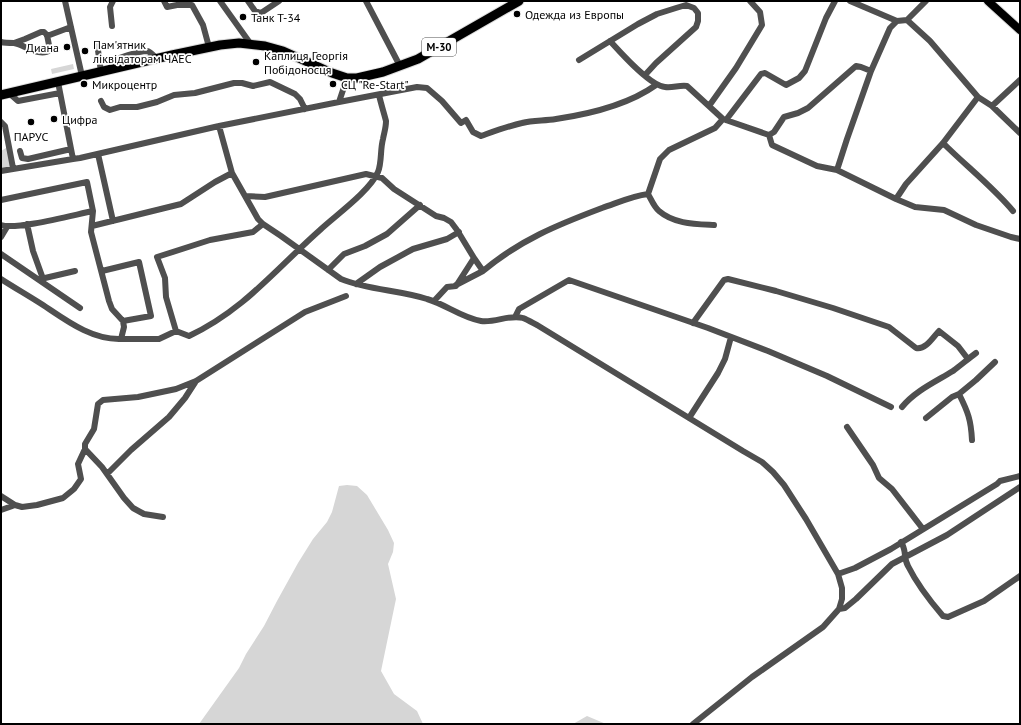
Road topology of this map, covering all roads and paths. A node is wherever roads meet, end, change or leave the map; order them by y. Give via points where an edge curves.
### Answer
1 (64, 1) edge
2 (113, 1) edge
3 (164, 1) edge
4 (220, 1) edge
5 (248, 1) edge
6 (279, 1) edge
7 (366, 1) edge
8 (519, 1) edge
9 (750, 1) edge
10 (835, 1) edge
11 (850, 1) edge
12 (926, 1) edge
13 (988, 1) edge
14 (907, 20) junction
15 (897, 21) junction
16 (112, 26) dead end
17 (71, 27) junction
18 (1020, 30) edge
19 (47, 36) junction
20 (610, 41) junction
21 (1, 42) edge
22 (14, 43) junction
23 (96, 43) dead end
24 (250, 44) junction
25 (209, 47) junction
26 (579, 60) dead end
27 (400, 66) junction
28 (106, 71) junction
29 (871, 71) junction
30 (645, 75) junction
31 (82, 76) junction
32 (350, 78) junction
33 (1020, 80) edge
34 (58, 82) junction
35 (656, 85) junction
36 (60, 93) junction
37 (5, 94) edge
38 (379, 95) junction
39 (978, 98) junction
40 (101, 101) dead end
41 (339, 102) junction
42 (709, 106) junction
43 (992, 106) junction
44 (305, 109) junction
45 (725, 120) junction
46 (1, 122) edge
47 (219, 126) junction
48 (1020, 133) edge
49 (769, 135) junction
50 (943, 142) junction
51 (71, 149) junction
52 (20, 151) dead end
53 (98, 154) junction
54 (73, 159) junction
55 (13, 168) junction
56 (2, 170) edge
57 (837, 170) junction
58 (232, 173) junction
59 (375, 176) junction
60 (648, 194) junction
61 (246, 196) junction
62 (896, 199) junction
63 (1, 200) edge
64 (420, 205) junction
65 (93, 211) junction
66 (1013, 211) dead end
67 (113, 221) junction
68 (27, 224) junction
69 (263, 224) junction
70 (714, 225) dead end
71 (4, 226) edge
72 (92, 226) junction
73 (459, 232) junction
74 (1, 237) edge
75 (1020, 239) edge
76 (299, 249) junction
77 (1, 254) edge
78 (474, 258) junction
79 (328, 270) junction
80 (75, 271) dead end
81 (102, 271) junction
82 (483, 272) junction
83 (1, 279) edge
84 (356, 284) junction
85 (456, 286) junction
86 (346, 296) dead end
87 (434, 301) junction
88 (80, 308) dead end
89 (515, 317) junction
90 (123, 321) junction
91 (693, 323) junction
92 (176, 330) junction
93 (731, 337) junction
94 (121, 339) junction
95 (976, 353) dead end
96 (968, 359) junction
97 (995, 362) dead end
98 (196, 382) junction
99 (959, 394) junction
100 (891, 407) dead end
101 (902, 408) dead end
102 (689, 418) junction
103 (926, 418) dead end
104 (847, 427) dead end
105 (972, 440) dead end
106 (85, 448) junction
107 (107, 474) junction
108 (1020, 476) edge
109 (1020, 487) edge
110 (1, 496) edge
111 (15, 505) junction
112 (1, 510) edge
113 (163, 517) dead end
114 (923, 529) junction
115 (901, 542) junction
116 (904, 558) junction
117 (838, 574) junction
118 (1020, 576) edge
119 (838, 609) junction
120 (693, 724) edge

1 - 17 street
2 - 16 street via 110,7
3 - 25 street via 167,7 192,5 203,25
4 - 24 street
5 - 6 street via 256,11 261,12
7 - 27 street
8 - 27 highway, М-30 via 418,59
9 - 42 street via 760,12 762,25
10 - 45 street via 805,71 799,78 786,85 765,73 761,74
11 - 15 street
12 - 14 street
13 - 18 main road
14 - 15 street
14 - 39 street via 930,41
15 - 29 street via 890,28
17 - 19 street
17 - 31 street
19 - 22 street via 41,32
19 - 22 street via 50,50 48,52 40,53
20 - 26 street
20 - 30 street
20 - 30 street via 657,14 686,5 694,8 698,13 696,27
21 - 22 street
23 - 28 street
24 - 25 highway, М-30
24 - 32 highway, М-30 via 283,52
25 - 28 highway, М-30
27 - 32 highway, М-30
28 - 31 highway, М-30
29 - 49 street via 856,66 808,108 784,118
29 - 57 street
30 - 35 street
31 - 34 highway, М-30
32 - 41 street
33 - 43 street
34 - 36 street
34 - 37 highway, М-30
35 - 38 street via 626,102 585,114 554,120 535,120 481,136 473,132 466,120 461,123 427,88 417,87
35 - 42 street via 687,86
36 - 37 street via 18,101
36 - 51 street
38 - 41 street
38 - 59 street via 386,131
39 - 43 street
39 - 50 street
40 - 44 street via 104,107 110,110 137,107 174,95 200,92 230,83 253,86 270,82 295,94
41 - 44 street
42 - 45 street
43 - 48 street
44 - 47 street
45 - 49 street
45 - 60 street via 715,128 669,150 657,164 657,172
46 - 55 street via 5,126
47 - 53 street
47 - 58 street
49 - 57 street via 772,144 780,149 817,166
50 - 62 street
50 - 66 street via 971,171 1001,196
51 - 52 street via 28,159 22,158
51 - 54 street
53 - 54 street
53 - 67 street
54 - 55 street
55 - 56 street
57 - 62 street
58 - 61 street
58 - 67 street via 181,204
59 - 61 street via 354,176 265,197
59 - 64 street via 382,178 394,189
59 - 76 street via 370,184
60 - 70 street via 659,211 672,219 683,223
60 - 82 street via 571,219 532,238 499,258
61 - 69 street
62 - 75 street via 916,207 944,210 976,225
63 - 65 street via 87,182
64 - 73 street via 451,222
64 - 79 street via 387,234 344,254
65 - 68 street
65 - 72 street
67 - 72 street
68 - 71 street
68 - 80 street via 42,276 45,278
69 - 76 street
69 - 92 street via 253,232 210,240 157,257 165,278 166,297
71 - 74 street
72 - 81 street
73 - 78 street
73 - 84 street via 447,240 413,249
76 - 79 street
76 - 92 street via 261,287 209,327 189,336
77 - 88 street
78 - 82 street
78 - 85 street
79 - 84 street via 341,279
81 - 90 street via 112,309
81 - 90 street via 139,262 151,316
82 - 85 street
83 - 94 street via 82,330 99,336
84 - 87 street via 407,293
85 - 87 street via 447,287
86 - 98 street via 305,312
87 - 89 street via 481,321
89 - 91 street via 519,309 569,280
89 - 102 street via 524,318 537,325
90 - 94 street
91 - 93 street
91 - 96 street via 724,280 728,279 783,293 889,327 920,349 939,331 958,346
92 - 94 street via 159,339
93 - 100 street via 827,376
93 - 102 street via 718,372
95 - 96 street
96 - 101 street via 907,400
97 - 99 street
98 - 106 street via 138,398 103,400 98,404 94,429
98 - 107 street via 170,417
99 - 103 street
99 - 105 street via 971,422
102 - 117 street via 762,462 773,472 806,519
104 - 114 street via 879,478 892,489
106 - 107 street
106 - 111 street via 78,464 81,479 63,498 37,505
107 - 113 street via 133,508 144,514
108 - 114 street via 1000,481
109 - 116 street via 947,535
110 - 111 street
111 - 112 street
114 - 115 street
115 - 116 street via 905,549
115 - 117 street
116 - 118 street via 920,586 943,616 948,617 984,601
116 - 119 street via 892,564 845,608
117 - 119 street via 842,588 842,599
119 - 120 street via 823,627 752,677

